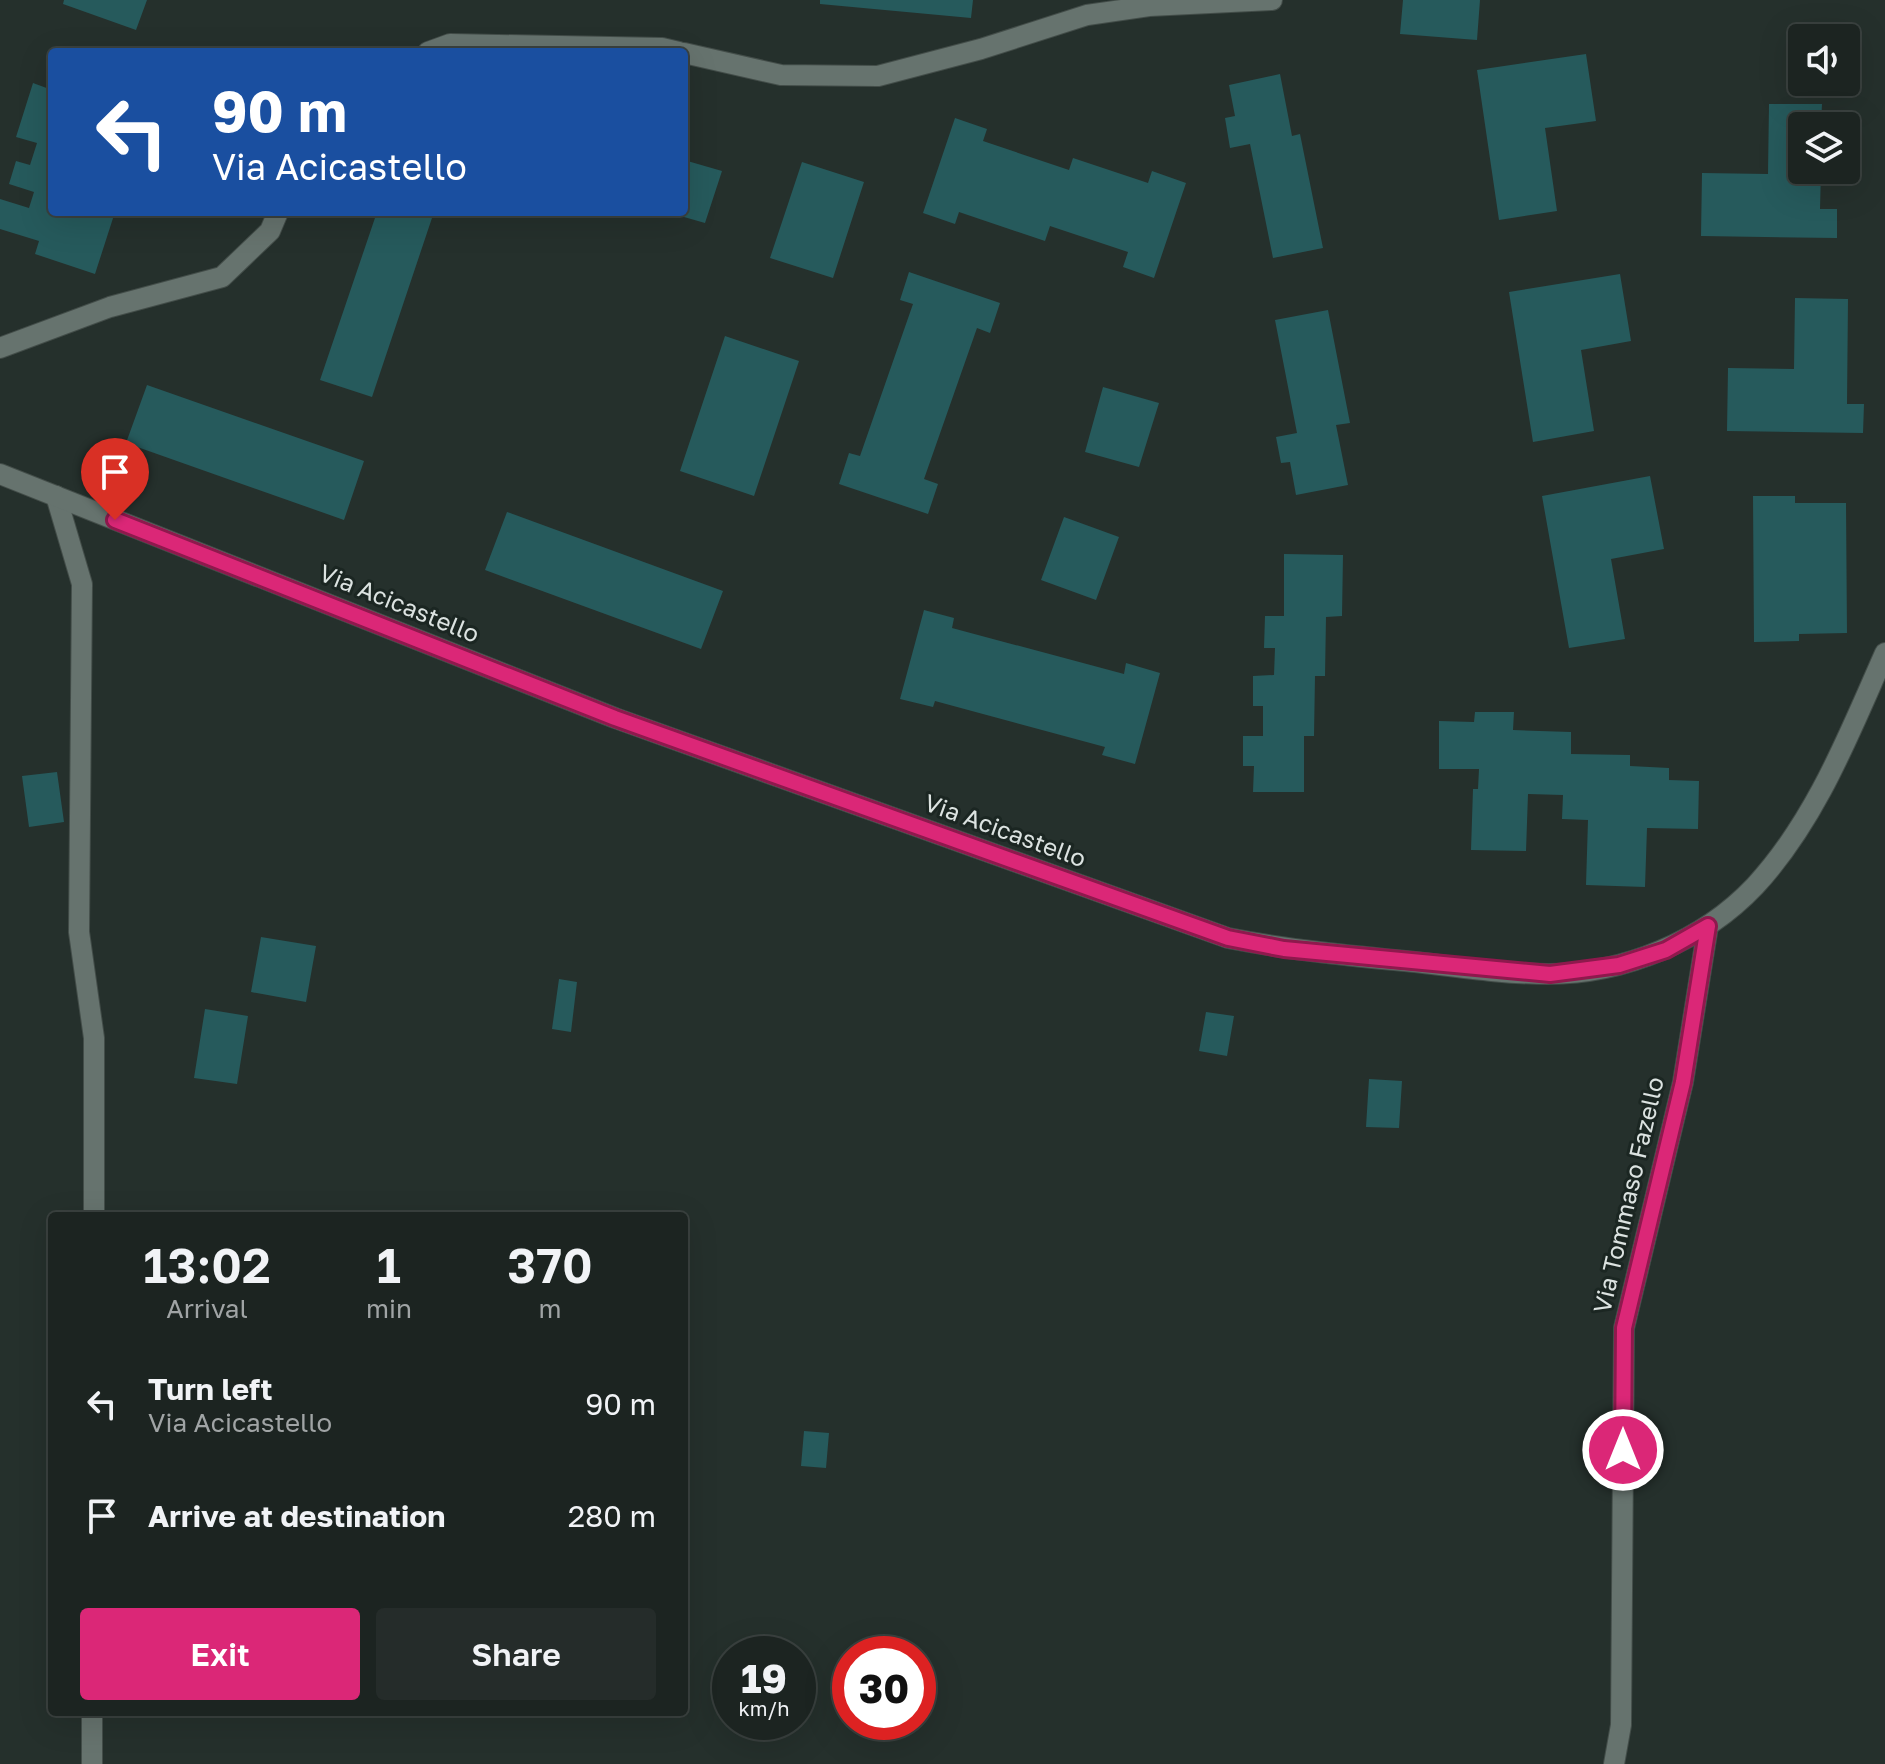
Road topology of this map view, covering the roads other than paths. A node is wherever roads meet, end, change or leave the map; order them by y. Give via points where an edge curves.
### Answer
1 (1272, 0) edge
2 (1084, 8) edge
3 (439, 48) edge
4 (662, 48) edge
5 (688, 53) edge
6 (276, 216) edge
7 (0, 348) edge
8 (0, 474) edge
9 (56, 496) junction
10 (1885, 653) edge
11 (1708, 926) junction
12 (94, 1212) edge
13 (92, 1716) edge
14 (92, 1764) edge
15 (1614, 1764) edge

1 - 2 main road
2 - 5 main road via 981,49 878,76 781,75
3 - 4 main road
6 - 7 main road via 270,231 222,277 110,307
8 - 9 main road, Via Acicastello
9 - 11 main road, Via Acicastello via 615,718 1228,938 1284,949 1550,974 1619,965 1666,950
9 - 12 main road via 82,584 79,932 94,1038
10 - 11 main road, Via Acicastello via 1828,780 1787,846 1754,887
11 - 15 main road, Via Tommaso Fazello via 1683,1082 1624,1328 1621,1725
13 - 14 main road

